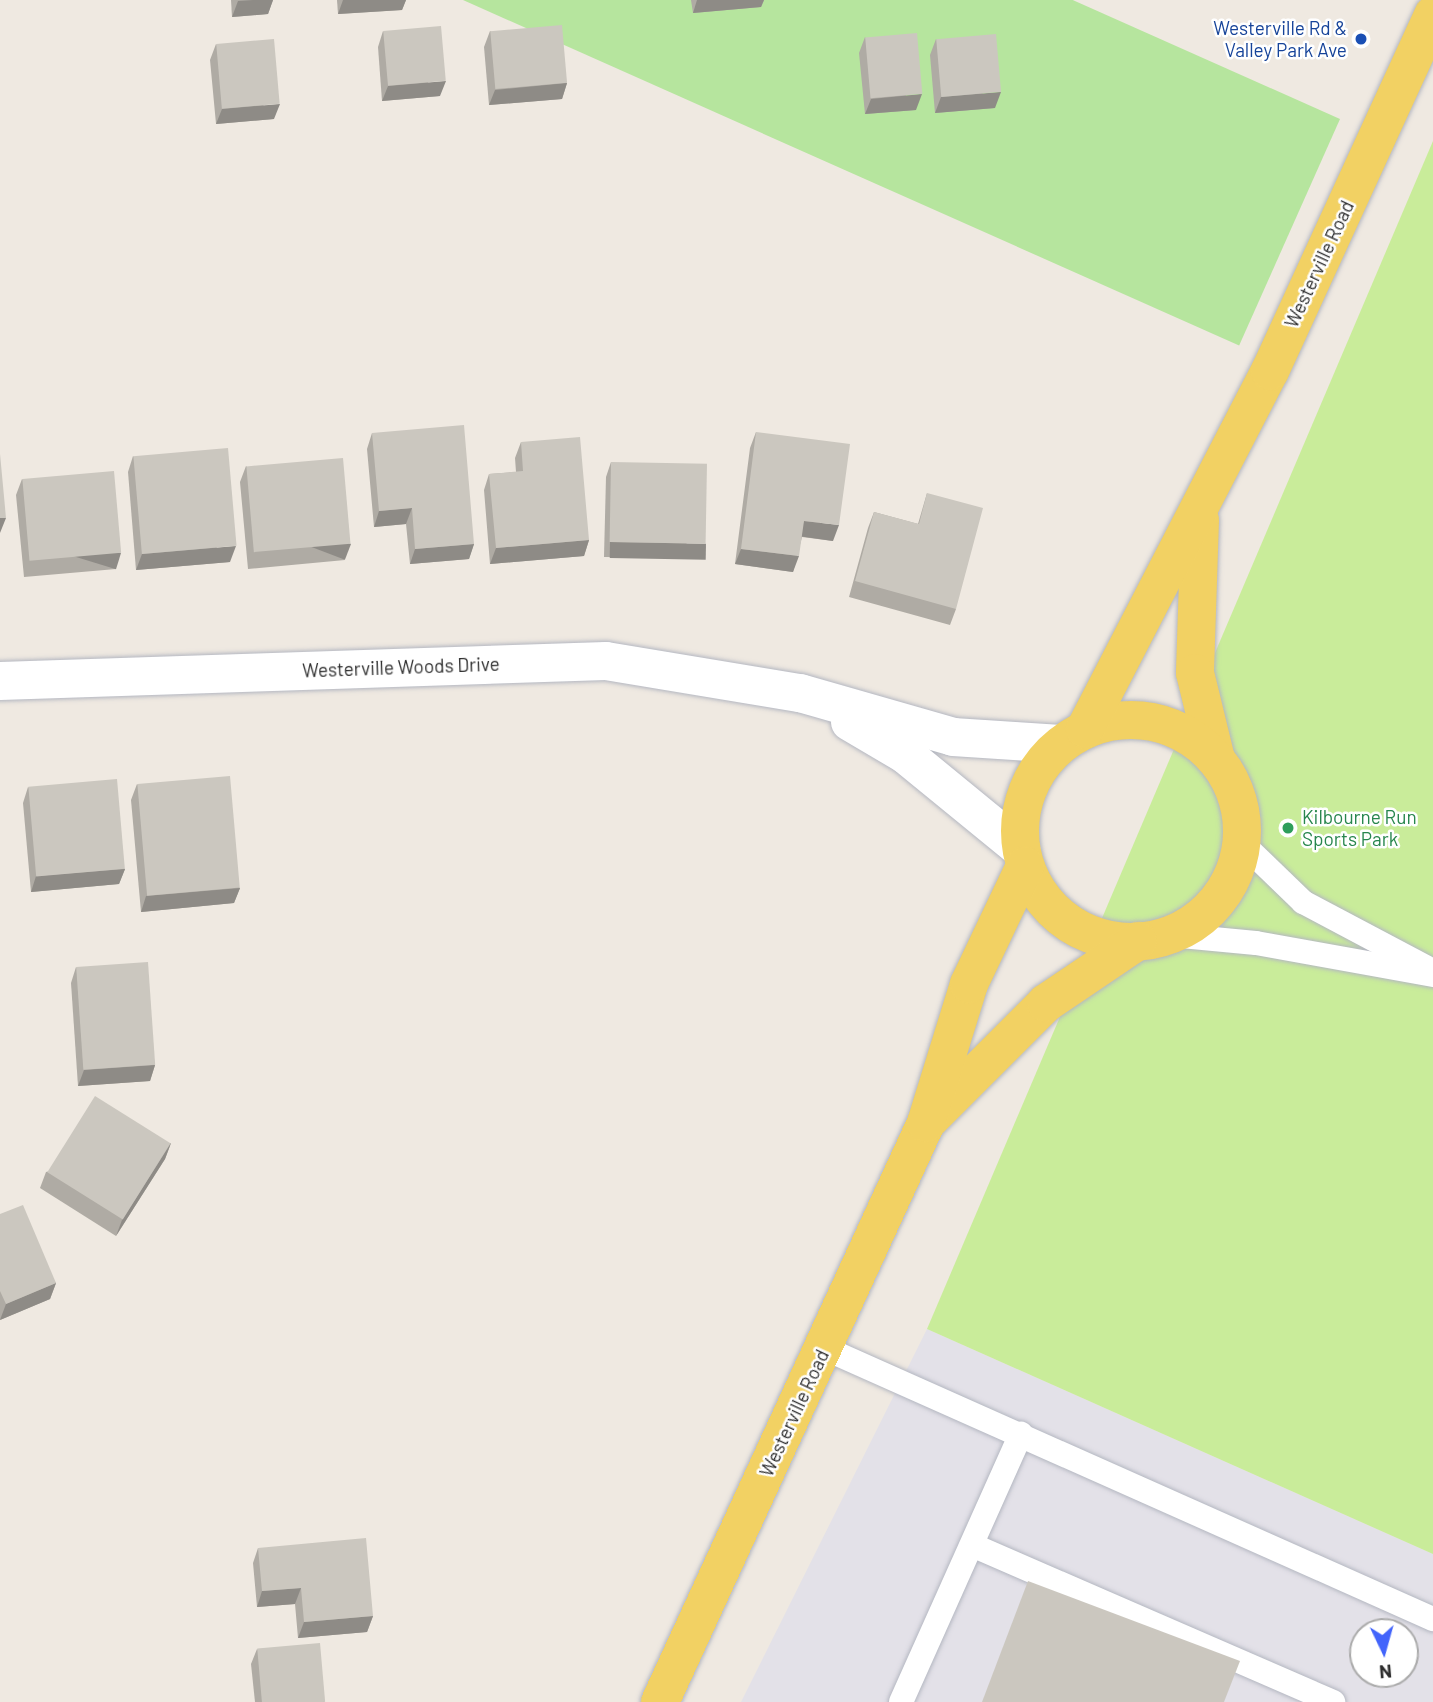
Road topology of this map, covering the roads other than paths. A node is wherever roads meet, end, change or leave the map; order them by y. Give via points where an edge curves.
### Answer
1 (1433, 15) edge
2 (1200, 511) junction
3 (0, 681) edge
4 (800, 693) junction
5 (1073, 737) junction
6 (1216, 759) junction
7 (1242, 843) junction
8 (1023, 857) junction
9 (1154, 938) junction
10 (1433, 973) edge
11 (926, 1123) junction
12 (824, 1348) junction
13 (1021, 1434) junction
14 (972, 1545) junction
15 (1433, 1619) edge
16 (660, 1702) edge
17 (901, 1702) edge
18 (1333, 1702) edge

1 - 2 main road, Westerville Road
2 - 5 main road, Westerville Road
2 - 6 main road, Westerville Road via 1195,673
3 - 4 street, Westerville Woods Drive via 606,661
4 - 5 street, Westerville Woods Drive via 953,737
4 - 8 street, Westerville Woods Drive via 906,755
5 - 6 main road, Westerville Road via 1119,720 1155,722 1189,736
5 - 8 main road, Westerville Road via 1027,791
6 - 7 main road, Westerville Road via 1241,813
7 - 9 main road, Westerville Road via 1219,899
7 - 10 lane via 1303,902
8 - 9 main road via 1042,898 1068,923 1102,938
8 - 11 main road, Westerville Road via 969,984
9 - 10 lane via 1256,943
9 - 11 main road, Westerville Road via 1046,1003
11 - 12 main road, Westerville Road
12 - 13 lane
12 - 16 main road, Westerville Road
13 - 14 lane
13 - 15 lane
14 - 17 lane
14 - 18 lane

